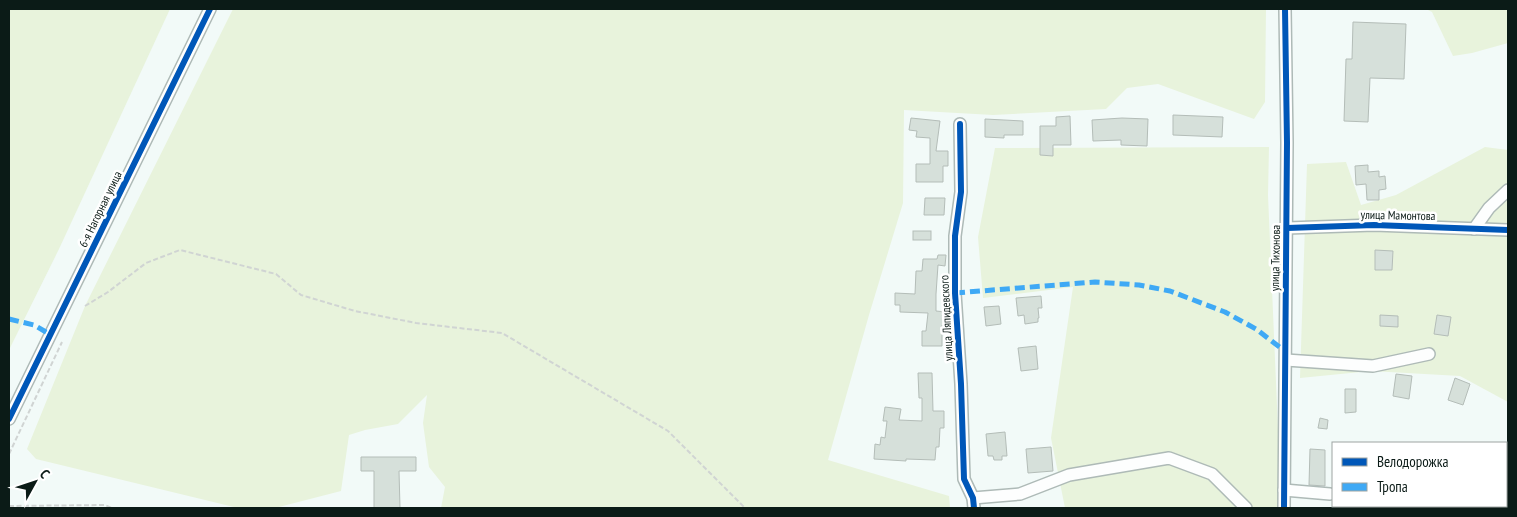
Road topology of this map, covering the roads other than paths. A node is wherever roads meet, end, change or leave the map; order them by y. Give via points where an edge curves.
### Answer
1 (210, 9) edge
2 (1286, 9) edge
3 (960, 124) dead end
4 (1508, 190) edge
5 (1287, 228) junction
6 (1474, 229) junction
7 (1508, 230) edge
8 (1429, 354) dead end
9 (1286, 360) junction
10 (9, 418) edge
11 (1284, 490) junction
12 (1330, 494) dead end
13 (974, 503) edge
14 (1246, 508) edge
15 (1284, 508) edge

1 - 10 street, 6-я Нагорная улица
2 - 5 street, улица Тихонова
3 - 13 street, улица Ляпидевского via 962,192 955,236 955,293 964,479
4 - 6 street
5 - 6 street, улица Мамонтова via 1374,224
5 - 9 street, улица Тихонова
6 - 7 street, улица Мамонтова
8 - 9 street via 1373,366
9 - 11 street, улица Тихонова
11 - 12 street
11 - 15 street, улица Тихонова
13 - 14 street via 1020,494 1069,475 1169,458 1212,474

